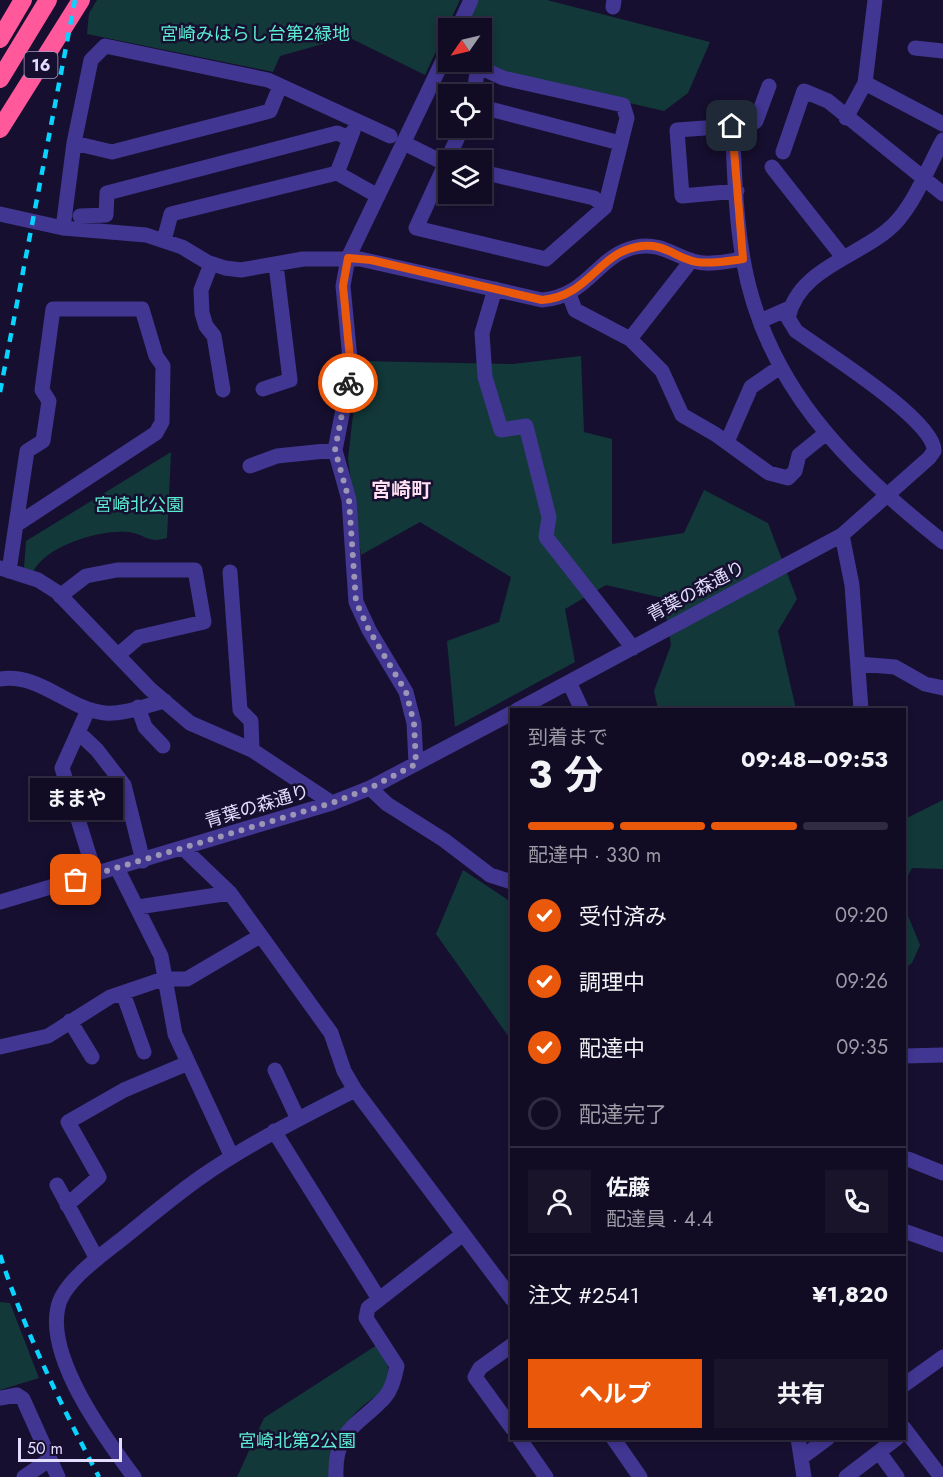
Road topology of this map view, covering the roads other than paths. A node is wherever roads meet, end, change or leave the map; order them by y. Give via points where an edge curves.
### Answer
1 (23, 0) edge
2 (48, 0) edge
3 (81, 0) edge
4 (471, 0) edge
5 (875, 0) edge
6 (463, 18) edge
7 (0, 39) edge
8 (915, 48) dead end
9 (943, 51) edge
10 (439, 72) edge
11 (491, 72) edge
12 (0, 79) edge
13 (865, 83) junction
14 (280, 86) junction
15 (769, 86) dead end
16 (492, 110) edge
17 (846, 118) junction
18 (358, 120) junction
19 (943, 124) edge
20 (733, 125) junction
21 (0, 129) edge
22 (390, 136) dead end
23 (349, 138) junction
24 (943, 140) edge
25 (74, 143) junction
26 (620, 143) junction
27 (405, 144) junction
28 (783, 152) dead end
29 (438, 160) edge
30 (772, 167) dead end
31 (337, 173) junction
32 (492, 174) edge
33 (922, 179) junction
34 (438, 181) edge
35 (736, 191) junction
36 (943, 194) edge
37 (378, 196) junction
38 (605, 207) junction
39 (0, 214) edge
40 (80, 216) dead end
41 (63, 228) junction
42 (164, 240) junction
43 (842, 256) junction
44 (348, 258) junction
45 (743, 259) junction
46 (691, 261) junction
47 (211, 264) junction
48 (276, 265) junction
49 (495, 290) junction
50 (569, 294) junction
51 (790, 308) junction
52 (760, 321) junction
53 (630, 339) junction
54 (780, 367) junction
55 (263, 389) dead end
56 (223, 390) dead end
57 (825, 434) junction
58 (726, 442) junction
59 (938, 448) edge
60 (335, 450) junction
61 (250, 466) dead end
62 (886, 496) junction
63 (16, 525) junction
64 (842, 535) junction
65 (943, 542) edge
66 (5, 569) edge
67 (230, 572) dead end
68 (60, 596) junction
69 (633, 648) junction
70 (118, 655) junction
71 (858, 664) junction
72 (0, 679) edge
73 (569, 682) junction
74 (943, 688) edge
75 (165, 701) junction
76 (138, 707) junction
77 (521, 708) edge
78 (581, 708) edge
79 (861, 708) edge
80 (88, 710) junction
81 (510, 713) edge
82 (78, 732) junction
83 (163, 746) dead end
84 (252, 750) junction
85 (416, 764) junction
86 (370, 788) junction
87 (332, 803) junction
88 (184, 849) junction
89 (143, 861) junction
90 (117, 868) junction
91 (95, 874) junction
92 (510, 881) edge
93 (230, 893) junction
94 (0, 902) edge
95 (138, 907) junction
96 (260, 936) junction
97 (163, 979) junction
98 (123, 993) junction
99 (70, 1021) junction
100 (0, 1033) edge
101 (6, 1046) edge
102 (144, 1052) dead end
103 (943, 1055) edge
104 (906, 1056) edge
105 (92, 1057) dead end
106 (188, 1063) junction
107 (275, 1070) dead end
108 (355, 1090) junction
109 (298, 1119) junction
110 (274, 1131) junction
111 (232, 1156) junction
112 (908, 1159) dead end
113 (943, 1173) edge
114 (57, 1185) dead end
115 (67, 1205) junction
116 (906, 1232) edge
117 (463, 1234) junction
118 (943, 1245) edge
119 (97, 1259) junction
120 (510, 1296) edge
121 (379, 1299) junction
122 (510, 1346) edge
123 (943, 1357) edge
124 (906, 1384) edge
125 (0, 1398) edge
126 (510, 1425) edge
127 (906, 1436) edge
128 (520, 1440) edge
129 (614, 1440) edge
130 (798, 1440) edge
131 (825, 1440) edge
132 (894, 1440) edge
133 (879, 1452) junction
134 (801, 1458) junction
135 (49, 1460) junction
136 (24, 1477) edge
137 (58, 1477) edge
138 (134, 1477) edge
139 (336, 1477) edge
140 (546, 1477) edge
141 (640, 1477) edge
142 (804, 1477) edge
143 (846, 1477) edge
144 (897, 1477) edge
145 (941, 1477) edge

1 - 7 highway
2 - 12 highway
3 - 21 highway, 16
4 - 6 street
5 - 13 street
8 - 9 street
10 - 27 street
11 - 26 street via 623,105 627,118
13 - 17 street
13 - 19 street
14 - 18 street
14 - 25 street via 270,111 112,152
14 - 25 street via 268,80 105,46 91,60
15 - 20 street via 756,121
16 - 26 street
17 - 28 street via 828,101 804,91
17 - 33 street
18 - 22 street
18 - 23 street
20 - 35 street
20 - 35 street via 677,130 682,196
23 - 31 street
23 - 40 street via 337,133 107,193 106,215
24 - 33 street
25 - 41 street
26 - 38 street
27 - 29 street
27 - 37 street
30 - 43 street
31 - 37 street
31 - 42 street via 171,214
32 - 38 street via 594,198
33 - 36 street
33 - 43 street via 898,219 879,236
34 - 38 street via 416,228 546,259
35 - 45 street
37 - 44 street
39 - 41 street
41 - 42 street via 133,232
42 - 47 street
43 - 51 street via 803,290
44 - 48 street
44 - 49 street
44 - 60 street via 343,286 351,369
45 - 46 street
45 - 52 street
46 - 50 street via 665,248 635,247 613,257
46 - 53 street
47 - 48 street via 241,270
47 - 56 street via 201,290 201,314 214,336
48 - 55 street via 290,380
49 - 50 street via 542,300
49 - 69 street via 482,333 485,377 501,430 526,426 549,517 546,537
50 - 53 street via 575,310
51 - 52 street
51 - 59 street via 788,318 796,331 908,412
52 - 54 street
53 - 58 street via 662,372 682,415
54 - 57 street
54 - 58 street via 751,387
57 - 58 street via 799,454 795,471 788,478 769,473
57 - 62 street
59 - 62 street, 青葉の森通り
60 - 61 street via 277,456
60 - 85 street via 349,500 356,602 406,692 414,723
62 - 64 street, 青葉の森通り
62 - 65 street
63 - 63 street via 27,451 43,441 50,401 42,390 53,309 142,309 156,356 163,366 162,422 156,433
63 - 66 street
64 - 69 street, 青葉の森通り
64 - 71 street via 852,585
66 - 68 street via 38,580
67 - 84 street via 240,710 251,721
68 - 70 street
68 - 70 street via 86,576 117,570 195,570 204,622 139,637
69 - 73 street, 青葉の森通り
70 - 75 street
71 - 74 street via 896,667 925,684
71 - 79 street
72 - 80 street via 39,683
73 - 77 street, 青葉の森通り
73 - 78 street
75 - 76 street
75 - 84 street via 190,723
76 - 80 street via 108,714
76 - 83 street via 146,727
80 - 82 street
81 - 85 street, 青葉の森通り
82 - 89 street via 124,785
82 - 91 street via 62,768
84 - 87 street
85 - 86 street, 青葉の森通り
86 - 87 street, 青葉の森通り
86 - 92 street via 490,875
87 - 88 street, 青葉の森通り
88 - 89 street, 青葉の森通り
88 - 93 street
89 - 90 street, 青葉の森通り
90 - 91 street, 青葉の森通り
90 - 95 street
91 - 94 street, 青葉の森通り
93 - 95 street
93 - 96 street
95 - 97 street via 161,956
96 - 97 street via 187,979
96 - 108 street via 331,1032
97 - 98 street
97 - 106 street via 175,1034
98 - 99 street
98 - 102 street
99 - 101 street via 48,1036
99 - 105 street
100 - 101 street
103 - 104 street
106 - 111 street
106 - 115 street via 124,1090 68,1122 99,1177
107 - 109 street
108 - 109 street
108 - 117 street
109 - 110 street
110 - 111 street
110 - 121 street
111 - 119 street
112 - 113 street
114 - 115 street
115 - 119 street
116 - 118 street
117 - 120 street
117 - 121 street
119 - 138 street via 68,1289 58,1306 58,1338 91,1418
121 - 139 street via 368,1308 366,1318 397,1366 386,1396 357,1419 343,1438 335,1462
122 - 126 street via 480,1368 475,1377
123 - 124 street
125 - 135 street via 17,1395 23,1399
127 - 145 street
128 - 140 street
129 - 141 street
130 - 134 street
131 - 134 street
132 - 133 street
133 - 143 street
133 - 144 street
134 - 142 street
135 - 136 street
135 - 137 street

